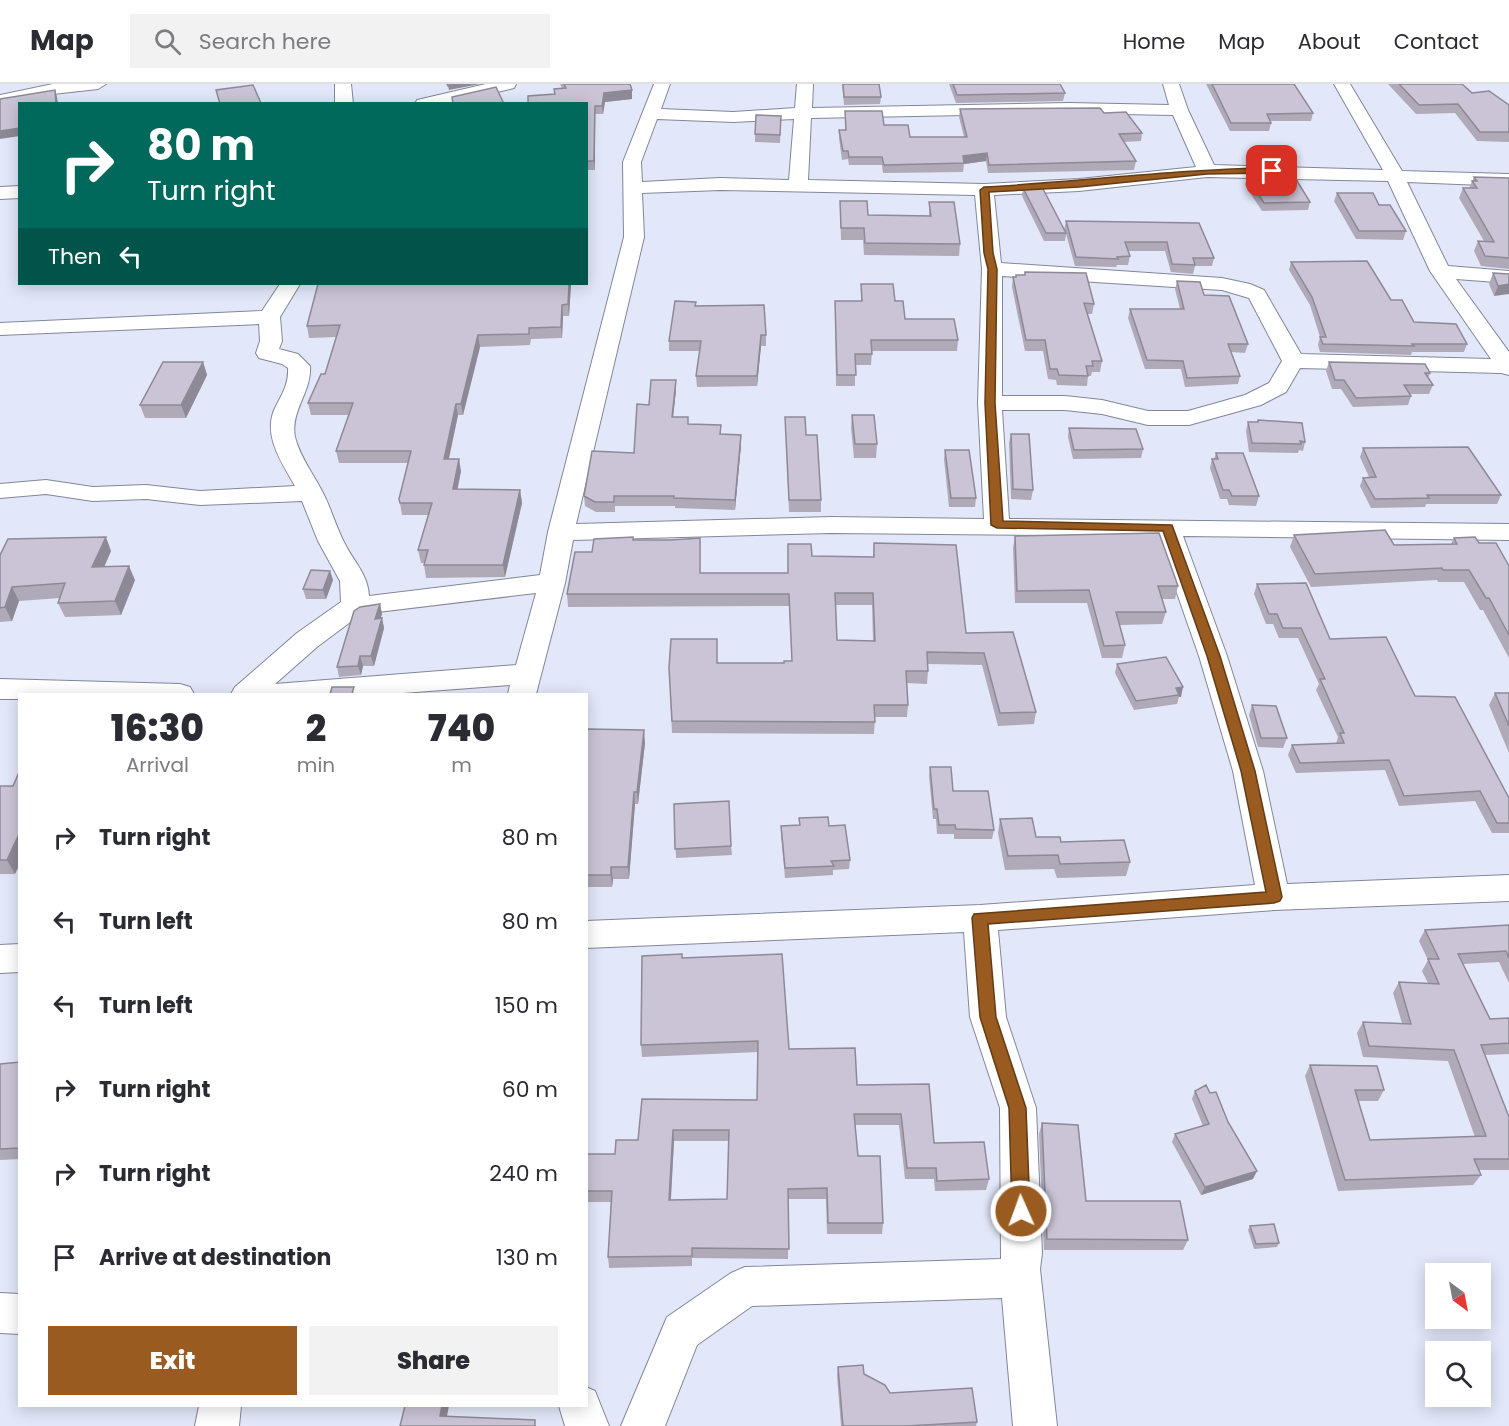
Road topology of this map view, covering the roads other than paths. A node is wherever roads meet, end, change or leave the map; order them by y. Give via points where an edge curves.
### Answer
1 (9, 84) edge
2 (98, 84) edge
3 (343, 84) edge
4 (508, 84) edge
5 (662, 84) edge
6 (805, 84) edge
7 (1171, 84) edge
8 (1342, 84) edge
9 (54, 86) edge
10 (0, 89) edge
11 (0, 100) edge
12 (344, 102) edge
13 (432, 102) edge
14 (1179, 110) junction
15 (804, 112) junction
16 (650, 114) junction
17 (1207, 171) junction
18 (1393, 175) junction
19 (1509, 180) edge
20 (798, 185) junction
21 (633, 188) junction
22 (984, 190) junction
23 (18, 192) edge
24 (0, 193) edge
25 (992, 269) junction
26 (1440, 271) junction
27 (1509, 277) edge
28 (289, 285) edge
29 (269, 317) junction
30 (0, 329) edge
31 (1293, 361) junction
32 (1508, 367) edge
33 (990, 403) junction
34 (0, 491) edge
35 (311, 493) junction
36 (997, 525) junction
37 (1167, 527) junction
38 (561, 532) junction
39 (1509, 532) edge
40 (552, 583) junction
41 (354, 606) junction
42 (524, 685) edge
43 (0, 689) edge
44 (144, 693) edge
45 (245, 693) edge
46 (298, 693) edge
47 (1509, 888) edge
48 (1274, 897) junction
49 (980, 918) junction
50 (588, 935) edge
51 (18, 958) edge
52 (0, 959) edge
53 (1020, 1269) junction
54 (0, 1313) edge
55 (18, 1314) edge
56 (220, 1407) edge
57 (580, 1407) edge
58 (217, 1426) edge
59 (587, 1426) edge
60 (643, 1426) edge
61 (1035, 1426) edge

1 - 10 street
2 - 9 street
3 - 12 street
4 - 13 street
5 - 16 street
6 - 15 street
7 - 14 street
8 - 18 street
9 - 11 street
14 - 15 street
14 - 17 street
15 - 16 street via 733,117
15 - 20 street
16 - 21 street via 632,162
17 - 18 street
17 - 22 street via 1079,185
18 - 19 street
18 - 26 street
20 - 21 street
20 - 22 street
21 - 38 street via 634,237
22 - 25 street
23 - 24 street
25 - 31 street via 1243,288 1257,294
25 - 33 street
26 - 27 street
26 - 32 street
28 - 29 street
29 - 30 street
29 - 35 street via 271,341 267,353 290,359 299,366 299,389 284,409 283,434
31 - 32 street
31 - 33 street via 1278,387 1253,400 1189,418 1148,418 1065,403
33 - 36 street
34 - 35 street via 46,487 93,494 146,492 200,498
35 - 41 street via 334,549 353,575 357,593
36 - 37 street
36 - 38 street
37 - 39 street
37 - 48 street via 1213,656 1248,771
38 - 40 street
40 - 41 street
40 - 42 street
41 - 45 street
42 - 46 street
43 - 44 street
47 - 48 street
48 - 49 street
49 - 50 street
49 - 53 street via 988,1017 1018,1108
51 - 52 street
53 - 60 street via 1010,1278 746,1287 682,1331
53 - 61 street
54 - 55 street
56 - 58 street
57 - 59 street

